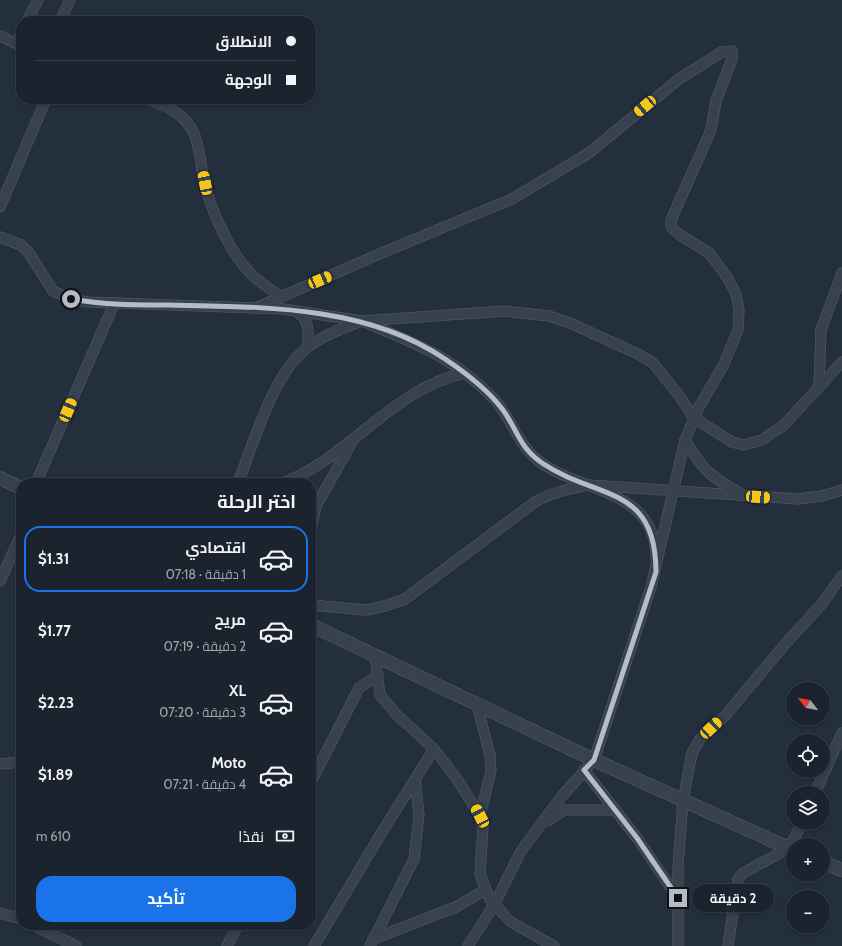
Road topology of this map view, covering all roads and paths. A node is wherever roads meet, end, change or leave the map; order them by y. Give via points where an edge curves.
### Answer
1 (38, 0) edge
2 (70, 0) edge
3 (30, 16) edge
4 (62, 16) edge
5 (0, 36) edge
6 (16, 40) edge
7 (44, 104) edge
8 (160, 104) edge
9 (0, 207) edge
10 (0, 237) edge
11 (842, 273) edge
12 (281, 297) junction
13 (114, 304) junction
14 (256, 308) junction
15 (295, 311) junction
16 (362, 321) junction
17 (307, 348) junction
18 (842, 362) edge
19 (465, 374) junction
20 (819, 387) junction
21 (694, 418) junction
22 (355, 437) junction
23 (685, 440) junction
24 (0, 478) edge
25 (38, 478) edge
26 (240, 478) edge
27 (294, 478) edge
28 (589, 485) junction
29 (16, 486) edge
30 (842, 490) edge
31 (674, 492) junction
32 (746, 496) junction
33 (316, 506) edge
34 (16, 546) edge
35 (656, 572) junction
36 (842, 576) edge
37 (0, 581) edge
38 (316, 606) edge
39 (316, 627) edge
40 (375, 656) junction
41 (378, 675) junction
42 (477, 705) junction
43 (842, 733) edge
44 (434, 749) junction
45 (594, 760) junction
46 (16, 762) edge
47 (0, 764) edge
48 (584, 770) junction
49 (316, 772) edge
50 (415, 780) junction
51 (818, 786) edge
52 (683, 801) junction
53 (616, 810) junction
54 (480, 816) junction
55 (533, 834) junction
56 (786, 847) edge
57 (786, 852) edge
58 (830, 865) edge
59 (842, 870) edge
60 (485, 890) junction
61 (678, 898) junction
62 (494, 905) junction
63 (0, 913) edge
64 (16, 915) edge
65 (43, 930) edge
66 (235, 930) edge
67 (372, 942) edge
68 (76, 946) edge
69 (227, 946) edge
70 (314, 946) edge
71 (468, 946) edge
72 (554, 946) edge
73 (678, 946) edge
74 (728, 946) edge

1 - 3 street
2 - 4 street
5 - 6 street
7 - 9 street
8 - 12 street via 182,116 193,129 205,183 218,222 244,266 262,284
10 - 13 street via 21,245 29,253 53,291 71,299
11 - 20 street via 821,330
12 - 14 street
12 - 21 street via 512,199 589,153 679,79 722,52 732,51 732,59 716,101 711,130 671,220 674,231 709,253 736,294 739,310 738,330 732,347
13 - 14 street
13 - 25 street
14 - 15 street
15 - 16 street
15 - 17 street via 302,316 309,332
16 - 17 street via 324,336
16 - 19 street via 422,346
16 - 21 street via 504,311 549,316 591,332 653,363
17 - 26 street via 290,365 274,394
18 - 20 street
19 - 22 street via 441,380 420,390
19 - 28 street via 494,399 528,452 554,471
20 - 21 street via 784,425 762,440 743,445 732,442
21 - 23 street
22 - 27 street via 313,469
22 - 33 street
23 - 31 street
23 - 32 street via 697,462 711,476
24 - 29 street
28 - 31 street
28 - 35 street via 629,504 644,518 654,541
28 - 38 street via 555,492 535,502 396,603 377,609 361,610
30 - 32 street via 798,499
31 - 32 street
31 - 35 street
34 - 37 street
35 - 45 street
36 - 52 street via 820,606 725,716 700,739 689,762
39 - 40 street
40 - 41 street
40 - 42 street
41 - 44 street via 379,690 383,699
41 - 49 street via 359,688
42 - 45 street
42 - 54 street via 491,766
43 - 51 street
44 - 50 street
44 - 54 street
45 - 48 street
45 - 52 street
46 - 47 street
48 - 53 street
48 - 55 street
50 - 67 street via 419,815 414,859
50 - 70 street
52 - 56 street
52 - 61 street
53 - 55 street via 564,810 554,815
53 - 61 street
54 - 60 street via 483,828 480,874
55 - 62 street
57 - 74 street via 743,873 738,879
58 - 59 street
60 - 62 street
60 - 67 street via 456,907
61 - 73 street
62 - 71 street
62 - 72 street via 511,922
63 - 64 street
65 - 68 street
66 - 69 street

